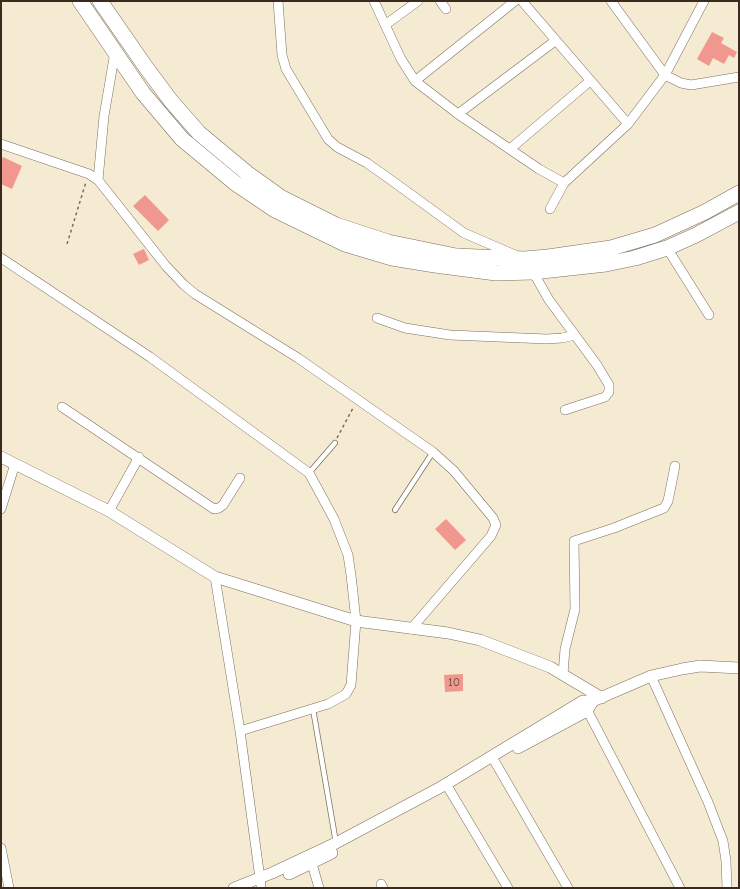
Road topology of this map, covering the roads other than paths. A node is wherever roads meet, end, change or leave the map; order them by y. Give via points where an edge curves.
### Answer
1 (80, 1) edge
2 (100, 1) edge
3 (278, 1) edge
4 (374, 1) edge
5 (418, 1) edge
6 (440, 1) edge
7 (515, 1) edge
8 (522, 1) edge
9 (611, 1) edge
10 (704, 1) edge
11 (446, 9) dead end
12 (385, 25) junction
13 (555, 41) junction
14 (115, 52) junction
15 (665, 75) junction
16 (739, 77) edge
17 (414, 81) junction
18 (590, 81) junction
19 (458, 114) junction
20 (628, 124) junction
21 (1, 144) edge
22 (510, 149) junction
23 (98, 180) junction
24 (564, 183) junction
25 (739, 193) edge
26 (550, 209) dead end
27 (739, 212) edge
28 (667, 248) junction
29 (1, 258) edge
30 (524, 259) junction
31 (533, 272) junction
32 (709, 315) dead end
33 (377, 318) dead end
34 (575, 334) junction
35 (62, 407) dead end
36 (565, 410) dead end
37 (335, 443) road end
38 (433, 452) junction
39 (1, 457) edge
40 (139, 457) junction
41 (14, 464) junction
42 (675, 466) dead end
43 (309, 473) junction
44 (240, 478) dead end
45 (1, 509) edge
46 (395, 510) dead end
47 (109, 511) junction
48 (215, 577) junction
49 (356, 621) junction
50 (411, 629) junction
51 (739, 668) edge
52 (563, 674) junction
53 (650, 676) junction
54 (591, 703) junction
55 (314, 709) junction
56 (240, 731) junction
57 (495, 762) junction
58 (449, 789) junction
59 (336, 843) junction
60 (1, 848) edge
61 (311, 860) junction
62 (259, 884) edge
63 (506, 887) edge
64 (9, 888) edge
65 (234, 888) edge
66 (319, 888) edge
67 (568, 888) edge
68 (680, 888) edge
69 (727, 888) edge

1 - 14 highway
2 - 30 highway via 144,66 199,133 282,198 336,225 388,242 456,256
3 - 30 street via 282,55 286,69 328,139 337,147 367,163 464,233
4 - 12 street
5 - 12 street
6 - 11 street
7 - 17 street
8 - 13 street
9 - 15 street
10 - 15 street
12 - 17 street
13 - 18 street
13 - 19 street
14 - 23 street via 104,116
14 - 31 highway via 143,93 182,139 235,183 275,210 345,244 392,258 496,273
15 - 16 street via 691,85
15 - 20 street
17 - 19 street
18 - 20 street
18 - 22 street
19 - 22 street
20 - 24 street
21 - 23 street via 89,174
22 - 24 street
23 - 38 street via 166,266 195,294 298,358
24 - 26 street
25 - 30 highway via 655,235 610,248
27 - 28 highway
28 - 31 highway via 606,264
28 - 32 street
29 - 43 street via 150,357
31 - 34 street via 549,300
33 - 34 street via 405,328 450,335 547,339
34 - 36 street via 606,380 609,392 598,400
35 - 40 street
37 - 43 lane
38 - 46 lane
38 - 50 street via 454,471 496,525 491,536
39 - 41 street
40 - 44 street via 214,509 223,505
40 - 47 street
41 - 45 street
41 - 47 street
42 - 52 street via 668,501 664,508 574,541 575,609 565,649
43 - 49 street via 341,532 350,568
47 - 48 street
48 - 49 street
48 - 56 street
49 - 50 street
49 - 55 street via 351,685 346,694
50 - 52 street via 480,640 515,652
51 - 53 street via 700,666
52 - 54 street
53 - 54 street
53 - 69 street via 708,802 723,841
54 - 57 street
54 - 59 street
54 - 68 street
55 - 56 street
55 - 59 lane
56 - 62 street
57 - 58 street
57 - 67 street
58 - 61 street
58 - 63 street
59 - 61 street
60 - 64 street
61 - 62 street
61 - 66 street
62 - 65 street

